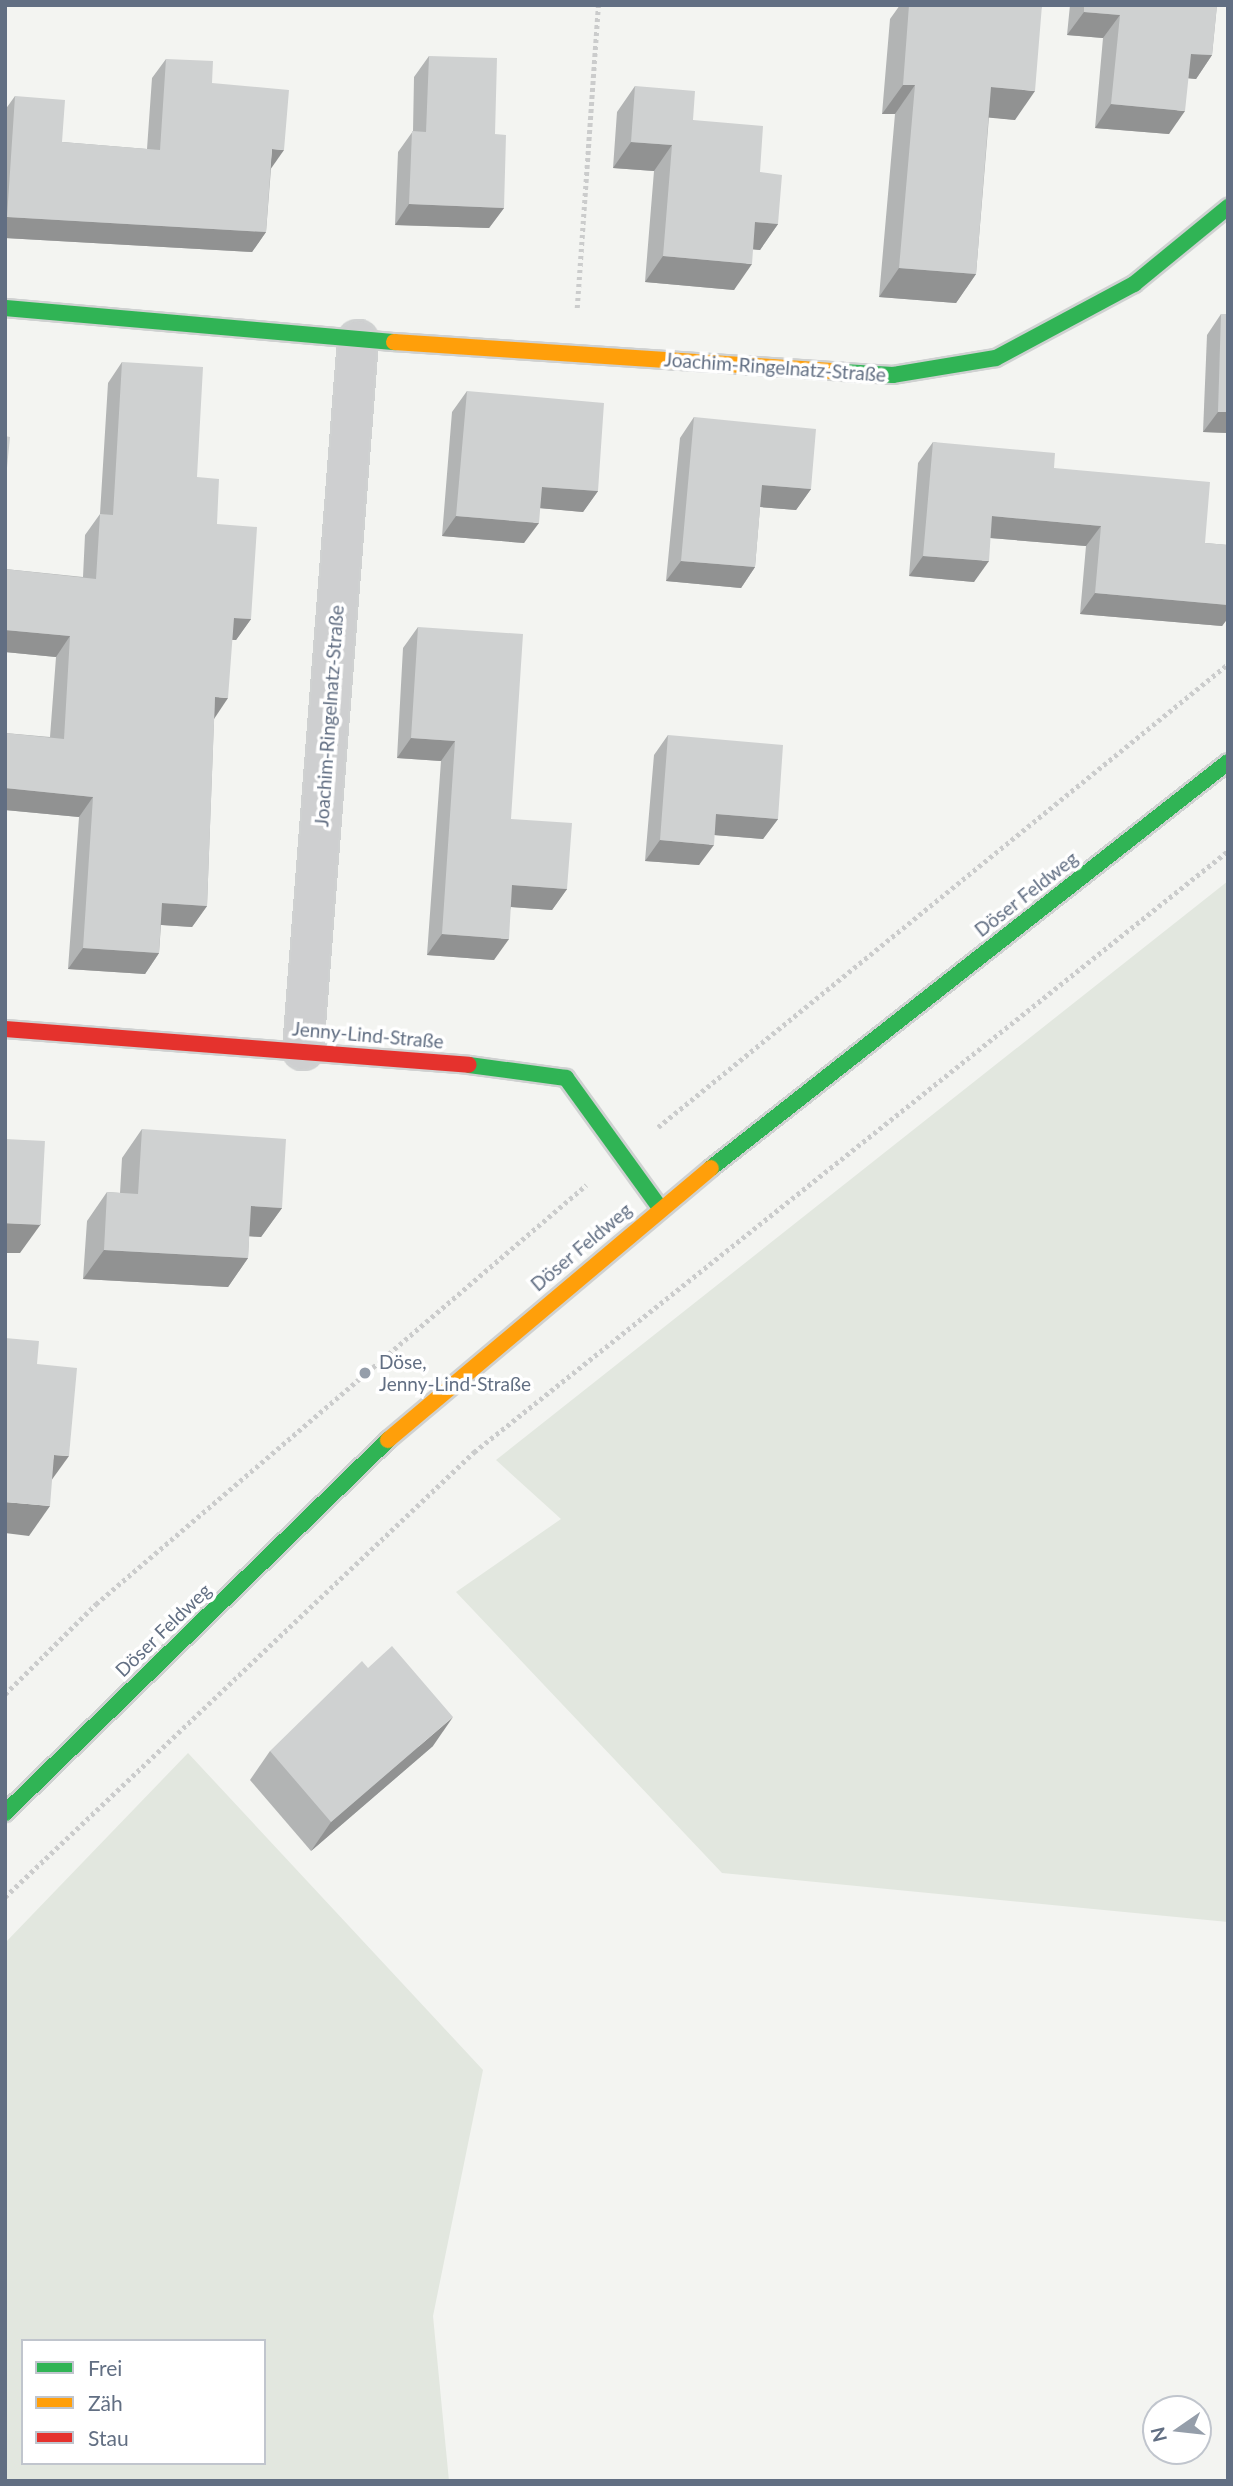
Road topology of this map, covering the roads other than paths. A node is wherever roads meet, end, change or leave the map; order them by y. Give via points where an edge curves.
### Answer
1 (1228, 207) edge
2 (5, 308) edge
3 (358, 340) junction
4 (1228, 762) edge
5 (5, 1029) edge
6 (303, 1050) junction
7 (660, 1208) junction
8 (5, 1813) edge

1 - 3 street, Joachim-Ringelnatz-Straße via 1110,300 996,358 893,375
2 - 3 street, Joachim-Ringelnatz-Straße
3 - 6 street, Joachim-Ringelnatz-Straße
4 - 7 street, Döser Feldweg
5 - 6 street, Jenny-Lind-Straße
6 - 7 street, Jenny-Lind-Straße via 566,1078
7 - 8 street, Döser Feldweg via 408,1421

